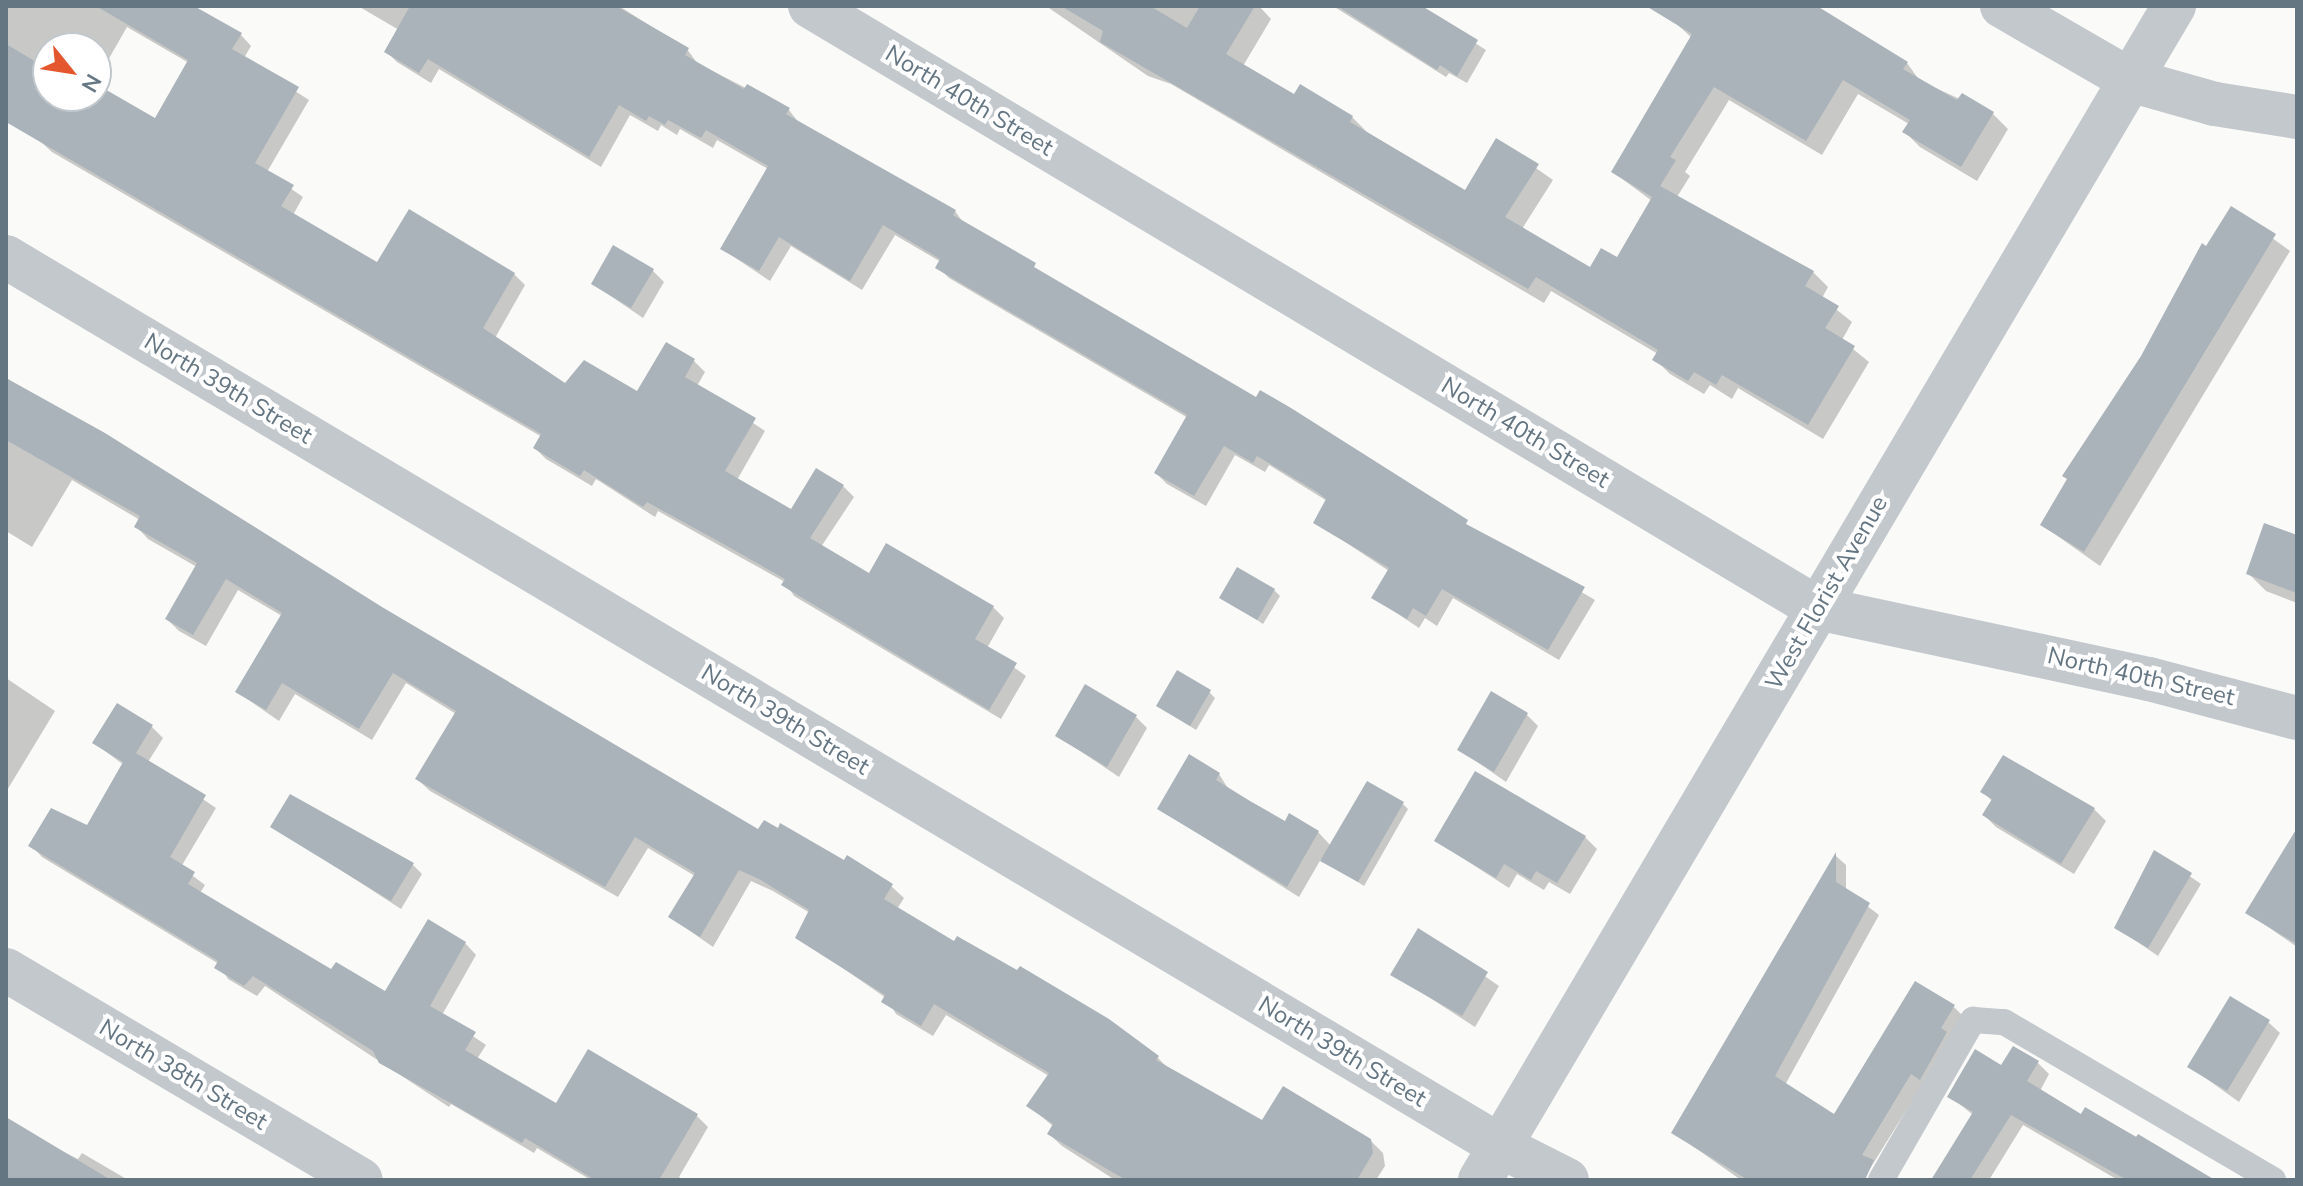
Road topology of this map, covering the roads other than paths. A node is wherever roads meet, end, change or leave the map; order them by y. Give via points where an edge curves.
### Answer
1 (810, 6) edge
2 (2002, 6) edge
3 (2174, 6) edge
4 (2130, 80) junction
5 (2297, 117) edge
6 (6, 257) edge
7 (1817, 608) junction
8 (2297, 718) edge
9 (6, 970) edge
10 (1490, 1163) edge
11 (361, 1180) edge
12 (1567, 1180) edge
13 (1881, 1180) edge
14 (2273, 1180) edge

1 - 7 street, North 40th Street
2 - 4 street
3 - 4 street, West Florist Avenue
4 - 5 street via 2215,104
4 - 7 street, West Florist Avenue
6 - 10 street, North 39th Street
7 - 8 street, North 40th Street via 2149,679
7 - 10 street, West Florist Avenue
9 - 11 street, North 38th Street
10 - 12 street, North 39th Street
13 - 14 lane via 1973,1020 2004,1022

